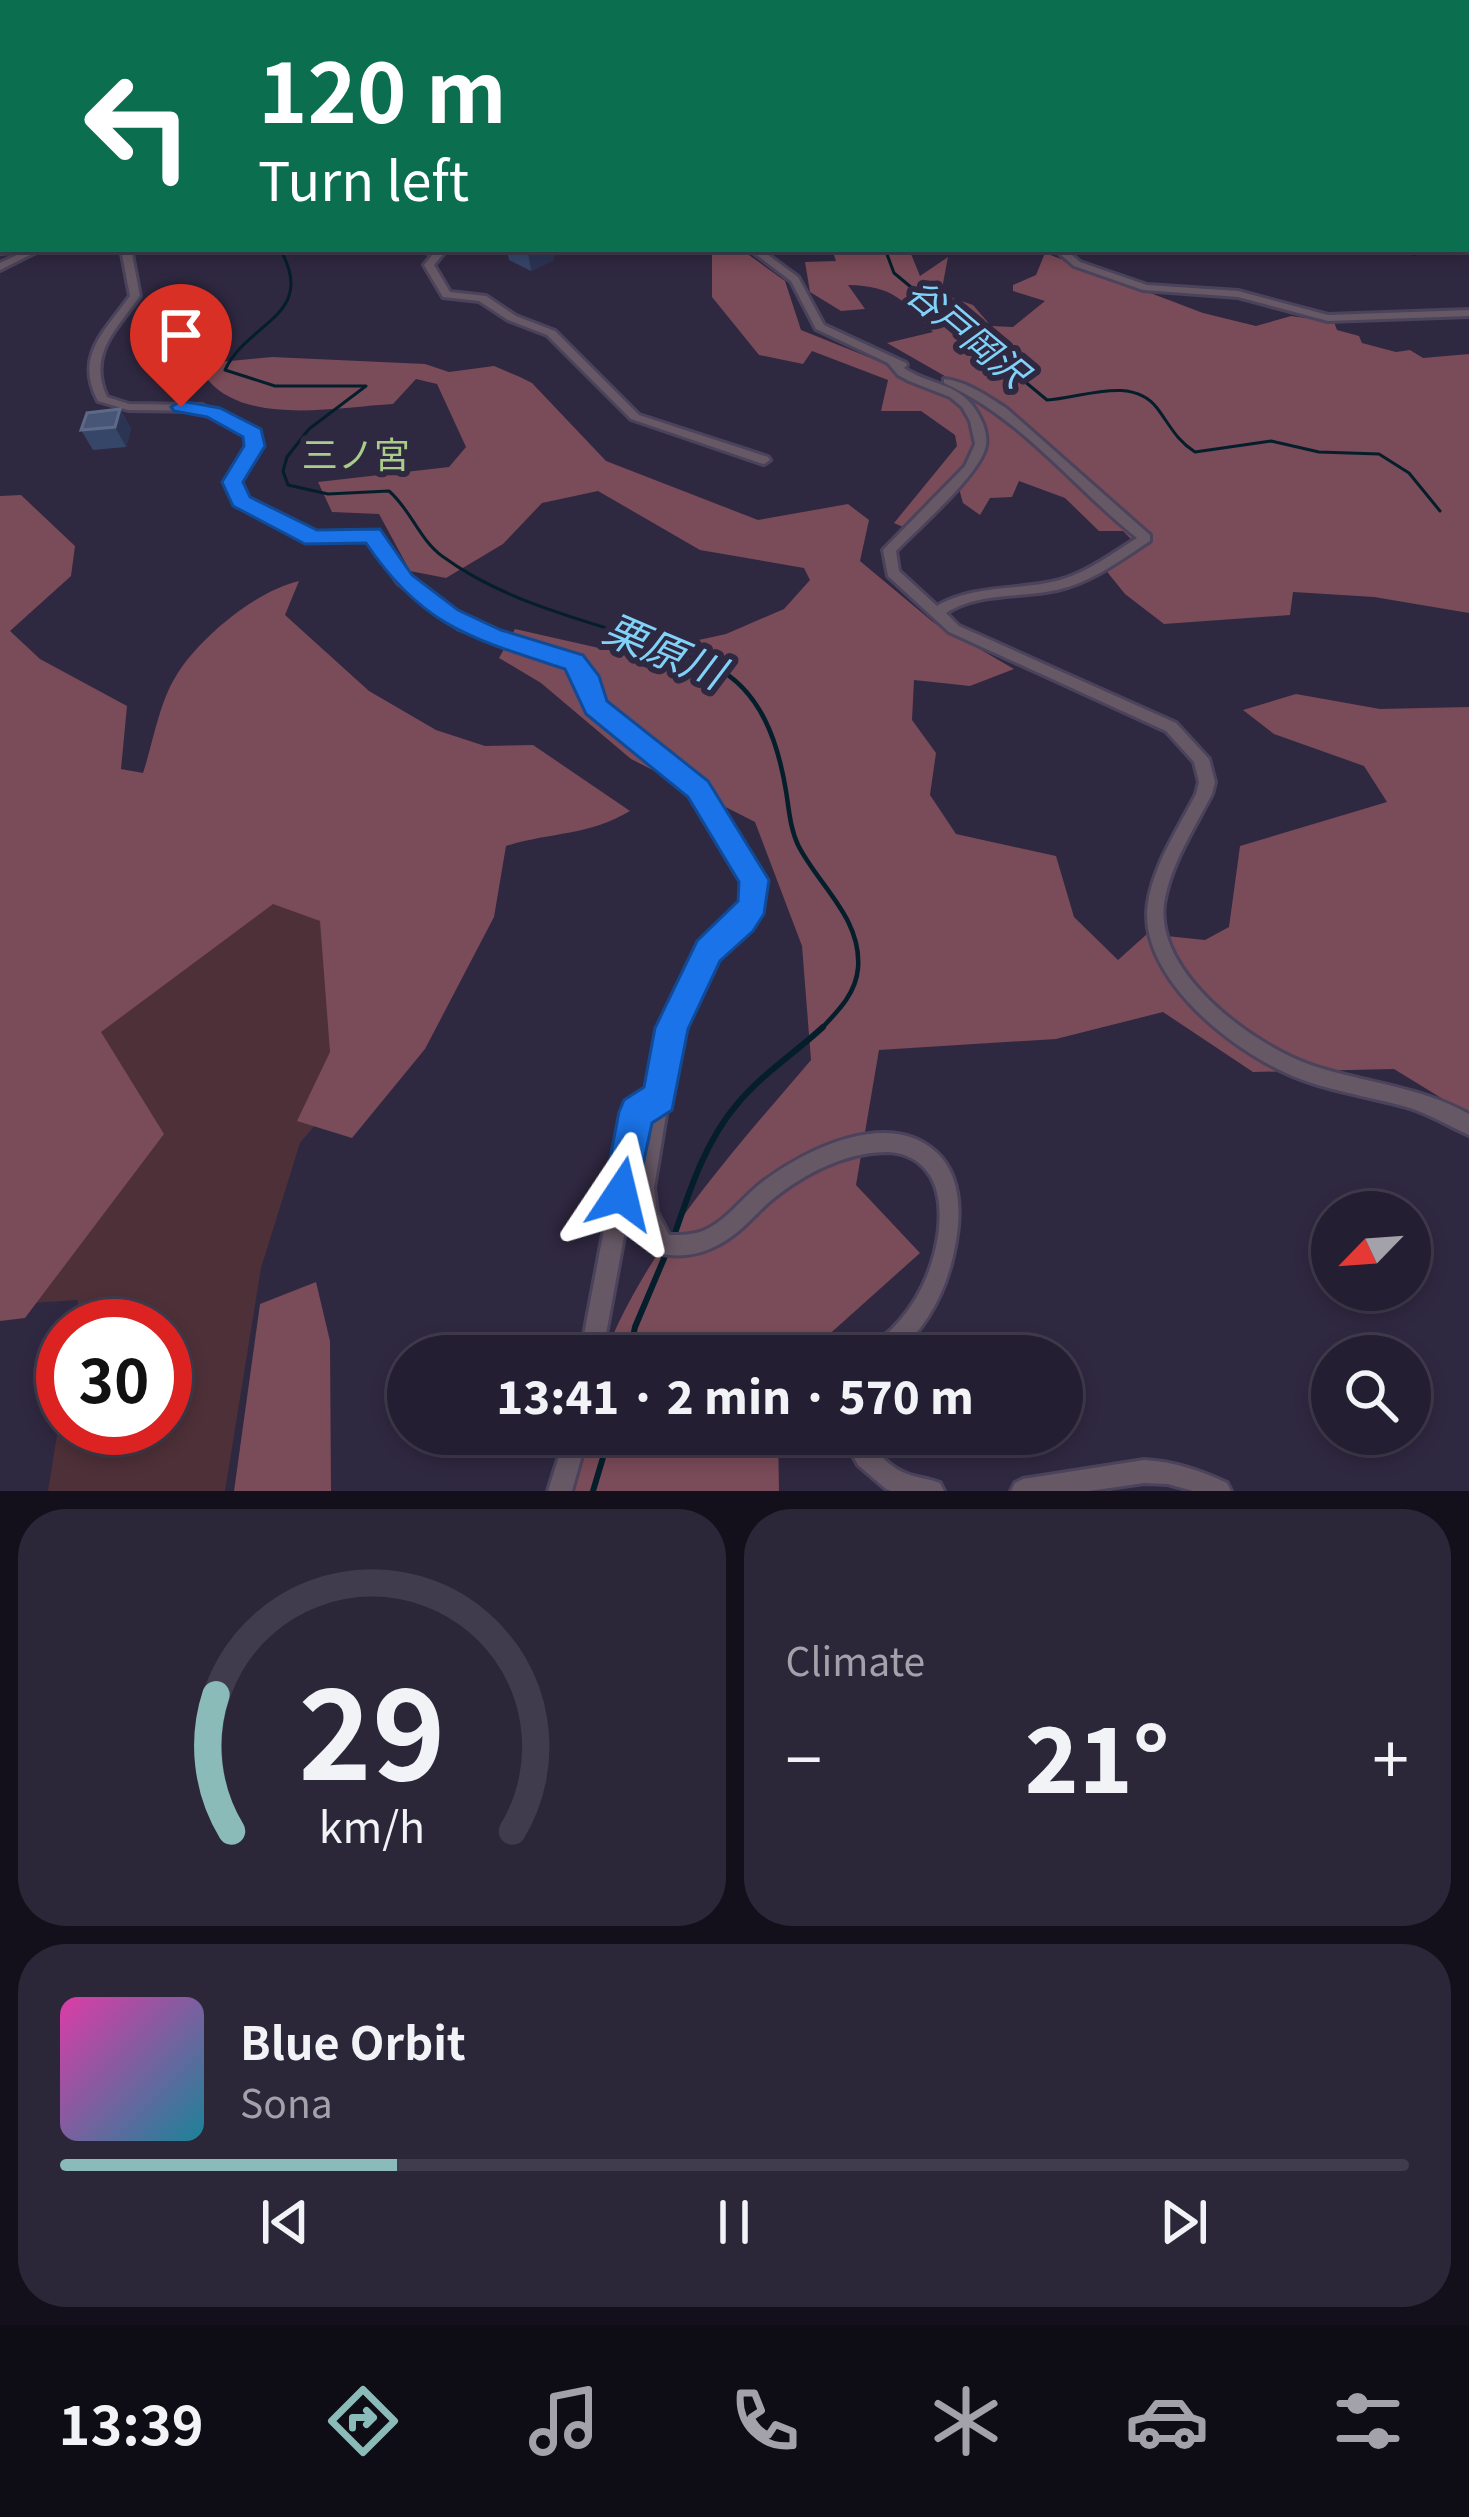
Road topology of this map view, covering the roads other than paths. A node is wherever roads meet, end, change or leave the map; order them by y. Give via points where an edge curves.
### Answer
1 (32, 252) edge
2 (127, 252) edge
3 (438, 252) edge
4 (758, 252) edge
5 (1063, 252) edge
6 (0, 267) edge
7 (1469, 313) edge
8 (893, 362) junction
9 (764, 460) dead end
10 (937, 614) junction
11 (660, 1097) junction
12 (1469, 1125) edge
13 (596, 1335) edge
14 (902, 1335) edge
15 (571, 1455) edge
16 (866, 1455) edge
17 (560, 1491) edge
18 (932, 1491) edge
19 (1023, 1491) edge
20 (1219, 1491) edge

1 - 6 street
2 - 11 street via 135,296 95,352 102,399 202,408 253,434 232,482 241,501 314,538 372,535 404,580 464,626 574,662 596,706 681,773 713,811 754,880 753,904 709,951 671,1028
3 - 9 street via 429,265 447,295 482,298 551,333 635,418
4 - 8 street via 795,279 820,327
5 - 7 street via 1146,288 1238,294 1328,318
8 - 10 street via 954,392 980,435 975,461 887,556 893,573
8 - 10 street via 986,398 1145,538 1089,575 956,600
10 - 12 street via 954,629 1172,727 1201,759 1204,794 1154,920 1195,1000 1310,1074 1436,1104
11 - 13 street via 636,1112
11 - 14 street via 644,1188 663,1245 714,1236 768,1190 882,1140 930,1158 947,1188 949,1226 930,1297
15 - 17 street
16 - 18 street via 905,1488
19 - 20 street via 1143,1468

